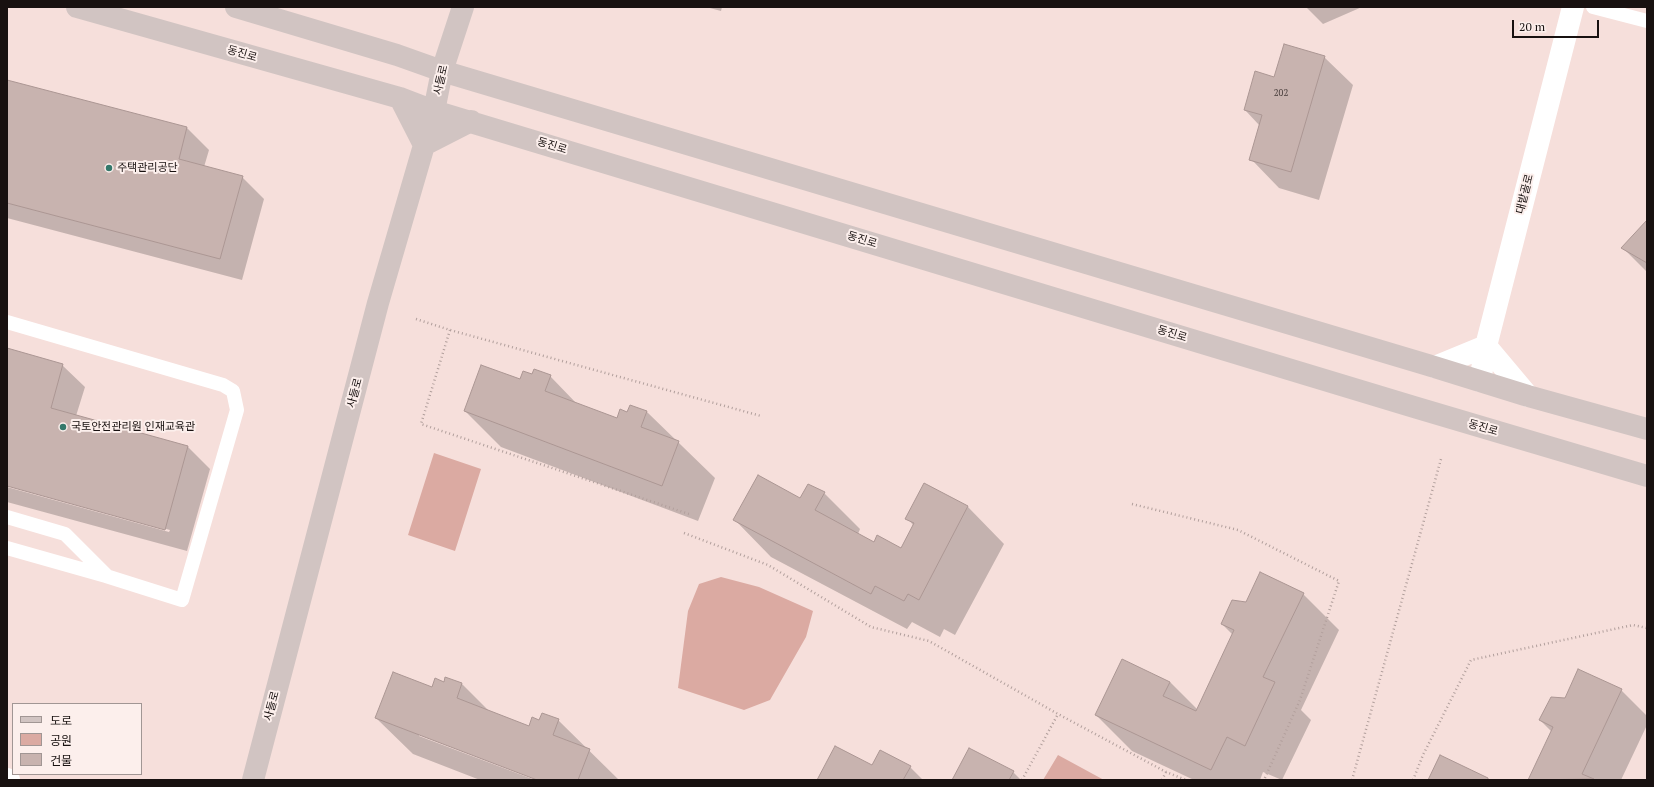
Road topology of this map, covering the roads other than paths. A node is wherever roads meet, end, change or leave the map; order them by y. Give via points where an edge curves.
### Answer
1 (77, 7) edge
2 (236, 7) edge
3 (462, 7) edge
4 (1573, 7) edge
5 (1593, 7) edge
6 (1647, 21) edge
7 (450, 44) junction
8 (414, 61) junction
9 (442, 71) junction
10 (477, 81) junction
11 (400, 98) junction
12 (434, 110) junction
13 (471, 121) junction
14 (424, 145) junction
15 (7, 322) edge
16 (1486, 346) junction
17 (1436, 367) junction
18 (1480, 381) junction
19 (1528, 396) junction
20 (1647, 429) edge
21 (1647, 476) edge
22 (7, 517) edge
23 (7, 548) edge
24 (106, 576) junction
25 (253, 780) edge

1 - 11 street, 동진로
2 - 8 street
3 - 7 street, 사들로
4 - 16 street, 대밭골로
5 - 6 lane
7 - 8 street
7 - 9 street, 사들로
7 - 10 street
8 - 9 street
9 - 10 street
9 - 12 street, 사들로
10 - 17 street
11 - 12 street, 동진로
11 - 14 street
12 - 13 street, 동진로
12 - 14 street, 사들로
13 - 14 street
13 - 21 street, 동진로
14 - 25 street, 사들로 via 378,303
15 - 24 lane via 223,385 234,391 238,410 182,600
16 - 17 street
16 - 18 street, 대밭골로
16 - 19 street
17 - 18 street
18 - 19 street
19 - 20 street
22 - 24 lane via 65,534
23 - 24 lane

